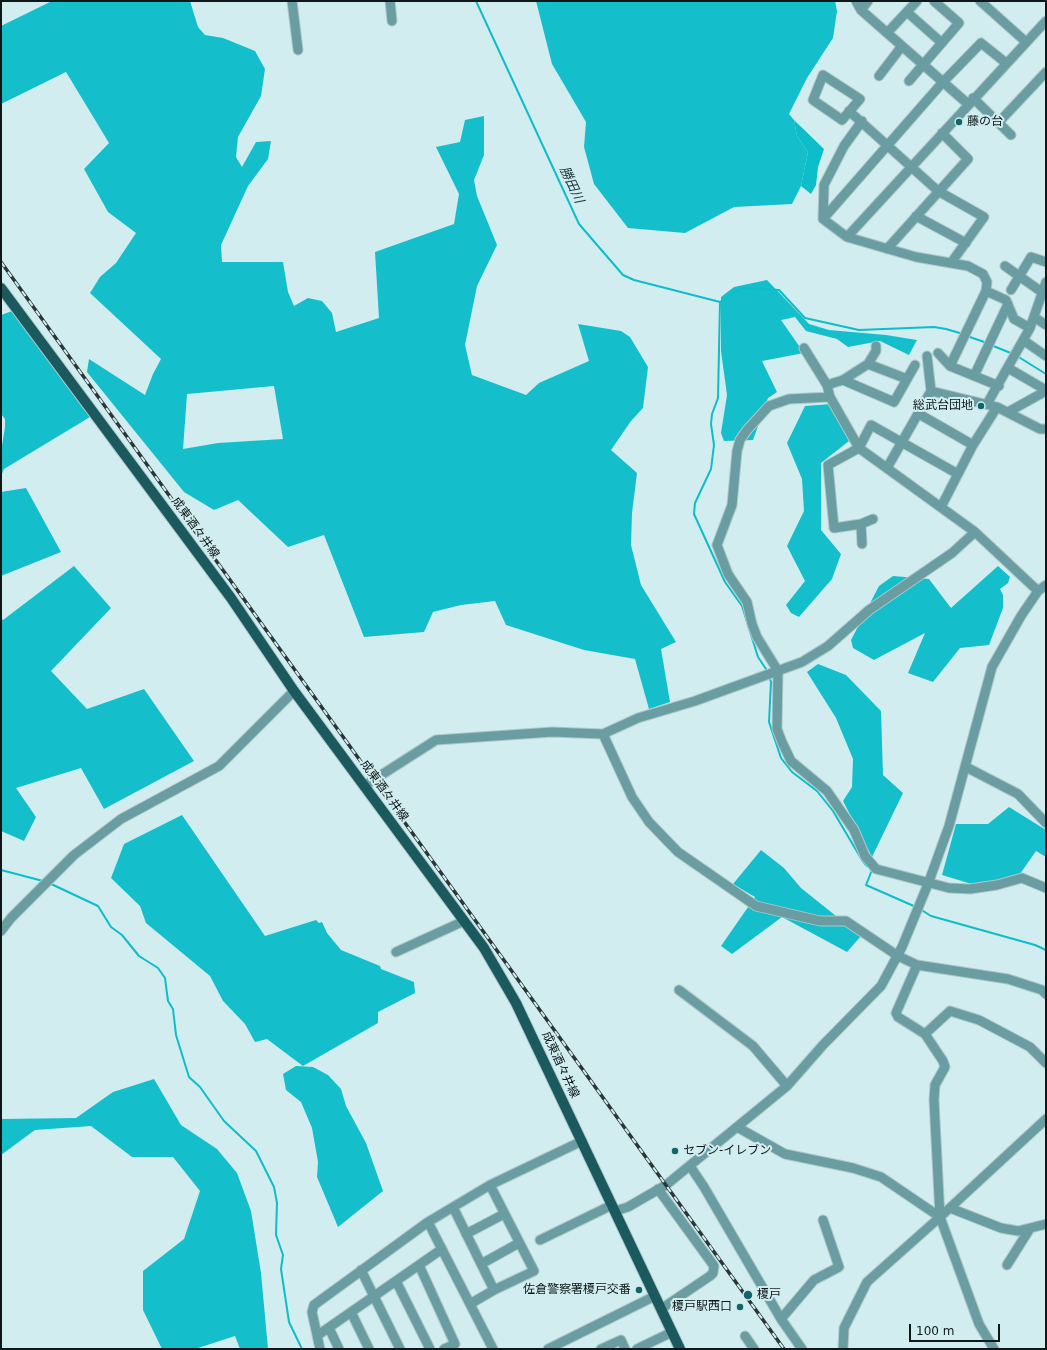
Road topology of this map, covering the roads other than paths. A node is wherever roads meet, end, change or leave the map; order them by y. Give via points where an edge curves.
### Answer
1 (292, 1) edge
2 (390, 1) edge
3 (856, 1) edge
4 (868, 1) edge
5 (917, 1) edge
6 (934, 1) edge
7 (986, 3) edge
8 (861, 10) junction
9 (907, 12) junction
10 (392, 21) dead end
11 (1044, 28) edge
12 (888, 33) junction
13 (1026, 42) junction
14 (942, 43) junction
15 (902, 46) junction
16 (298, 50) dead end
17 (1006, 63) junction
18 (923, 64) junction
19 (1046, 72) edge
20 (878, 76) dead end
21 (909, 81) dead end
22 (943, 82) junction
23 (971, 101) junction
24 (849, 111) junction
25 (862, 122) junction
26 (998, 123) junction
27 (942, 134) junction
28 (1011, 135) dead end
29 (888, 145) junction
30 (911, 167) junction
31 (938, 191) junction
32 (916, 216) junction
33 (823, 219) junction
34 (847, 237) junction
35 (966, 242) junction
36 (887, 249) junction
37 (1046, 262) edge
38 (951, 263) junction
39 (1005, 266) dead end
40 (1019, 277) junction
41 (1046, 282) edge
42 (1, 288) edge
43 (1012, 290) dead end
44 (986, 291) junction
45 (1044, 294) edge
46 (1008, 304) junction
47 (1034, 317) junction
48 (1046, 325) edge
49 (1030, 328) junction
50 (1023, 340) junction
51 (876, 346) dead end
52 (804, 348) dead end
53 (938, 353) dead end
54 (927, 356) dead end
55 (1046, 356) edge
56 (868, 364) junction
57 (915, 365) dead end
58 (950, 366) junction
59 (1008, 368) junction
60 (974, 376) junction
61 (907, 379) junction
62 (843, 380) junction
63 (828, 385) junction
64 (999, 386) junction
65 (931, 391) junction
66 (1046, 391) edge
67 (830, 397) junction
68 (987, 404) junction
69 (997, 407) junction
70 (1008, 412) junction
71 (919, 414) junction
72 (1046, 430) edge
73 (902, 443) junction
74 (973, 444) junction
75 (859, 448) junction
76 (887, 468) junction
77 (958, 474) junction
78 (941, 507) junction
79 (873, 519) dead end
80 (861, 524) junction
81 (975, 532) junction
82 (862, 544) dead end
83 (1046, 585) edge
84 (1038, 591) junction
85 (778, 671) junction
86 (294, 691) junction
87 (603, 734) junction
88 (966, 767) junction
89 (364, 786) junction
90 (1046, 823) edge
91 (928, 884) junction
92 (1046, 888) edge
93 (464, 921) junction
94 (1, 931) edge
95 (396, 952) dead end
96 (898, 956) junction
97 (917, 965) junction
98 (679, 990) dead end
99 (1046, 994) edge
100 (925, 1034) junction
101 (1046, 1063) edge
102 (787, 1086) junction
103 (1046, 1119) edge
104 (737, 1127) junction
105 (582, 1141) junction
106 (690, 1166) junction
107 (490, 1185) junction
108 (658, 1189) junction
109 (453, 1207) junction
110 (614, 1208) junction
111 (950, 1208) junction
112 (504, 1214) junction
113 (940, 1217) junction
114 (823, 1220) dead end
115 (428, 1222) junction
116 (1046, 1224) edge
117 (1029, 1230) junction
118 (466, 1234) junction
119 (540, 1240) dead end
120 (519, 1243) junction
121 (442, 1249) junction
122 (481, 1264) junction
123 (418, 1265) junction
124 (1007, 1265) dead end
125 (361, 1270) junction
126 (396, 1281) junction
127 (494, 1290) junction
128 (374, 1296) junction
129 (655, 1296) junction
130 (470, 1304) junction
131 (661, 1309) junction
132 (351, 1312) junction
133 (781, 1319) junction
134 (329, 1328) junction
135 (672, 1332) junction
136 (318, 1335) junction
137 (745, 1336) dead end
138 (320, 1349) edge
139 (339, 1349) edge
140 (369, 1349) edge
141 (400, 1349) edge
142 (430, 1349) edge
143 (444, 1349) edge
144 (494, 1349) edge
145 (548, 1349) edge
146 (601, 1349) edge
147 (625, 1349) edge
148 (637, 1349) edge
149 (680, 1349) edge
150 (754, 1349) edge
151 (802, 1349) edge
152 (843, 1349) edge
153 (994, 1349) edge

1 - 16 street
2 - 10 street
3 - 8 street
4 - 8 street
5 - 9 street
6 - 14 street via 960,23
7 - 13 street
8 - 12 street
9 - 12 street
9 - 14 street
11 - 13 street
12 - 15 street
13 - 17 street
14 - 18 street
15 - 18 street
15 - 20 street
17 - 22 street via 981,42
17 - 23 street
18 - 21 street
18 - 22 street
19 - 26 street
22 - 23 street
22 - 29 street
23 - 26 street
23 - 27 street
24 - 24 street via 860,99 823,75 812,100 842,120
24 - 25 street
25 - 29 street
25 - 33 street via 844,146 824,185
26 - 28 street
27 - 30 street
27 - 31 street via 968,159
29 - 30 street
29 - 33 street
30 - 31 street
30 - 34 street
31 - 32 street
31 - 35 street via 984,217
32 - 35 street
32 - 36 street
33 - 34 street
34 - 36 street
35 - 38 street
36 - 38 street
37 - 40 street via 1031,257
38 - 44 street via 968,266 983,274 987,282
39 - 40 street
40 - 43 street
40 - 45 street
41 - 45 street
42 - 86 main road, 成東酒々井線 via 231,598
44 - 46 street via 1006,300
44 - 58 street
45 - 47 street
46 - 49 street via 1014,319
46 - 60 street
47 - 48 street
47 - 49 street
49 - 50 street
50 - 55 street
50 - 59 street
51 - 56 street via 876,351
52 - 63 street
53 - 58 street
54 - 65 street
56 - 61 street
56 - 62 street
57 - 61 street
58 - 60 street
59 - 64 street
59 - 66 street
60 - 64 street
61 - 62 street via 894,402
62 - 63 street
63 - 67 street
64 - 68 street
65 - 68 street
65 - 71 street
66 - 70 street
67 - 75 street
67 - 85 street via 789,399 769,406 747,430 740,440 737,452 732,505 717,544 728,574 747,602 757,637
68 - 69 street
69 - 70 street
69 - 74 street
70 - 72 street
71 - 73 street
71 - 74 street
73 - 75 street via 871,425
73 - 76 street
73 - 77 street
74 - 77 street
75 - 76 street
75 - 80 street via 828,465 834,528
76 - 78 street
77 - 78 street
78 - 81 street
79 - 80 street
80 - 82 street
81 - 84 street
81 - 85 street via 952,554 869,610 828,646 802,662
83 - 84 street
84 - 88 street via 992,667
85 - 87 street via 695,701 638,718
85 - 91 street via 777,729 791,761 827,791 854,830 865,856 876,869
86 - 89 main road, 成東酒々井線
86 - 94 street via 218,766 121,820 74,855
87 - 89 street via 552,732 436,740
87 - 96 street via 632,797 649,822 678,852 756,906 820,921 846,921
88 - 90 street via 1018,794
88 - 91 street via 949,826
89 - 93 main road, 成東酒々井線
91 - 92 street via 970,889 1022,878
91 - 96 street
93 - 95 street
93 - 105 main road, 成東酒々井線 via 484,948 513,997
96 - 97 street
96 - 102 street via 881,986
97 - 99 street via 1008,978 1042,990
97 - 100 street via 896,1013 898,1017
98 - 102 street via 753,1046
100 - 101 street via 950,1011 979,1020 1030,1047
100 - 113 street via 945,1067 935,1085 934,1100
102 - 104 street
103 - 111 street
104 - 106 street
104 - 113 street via 786,1154 854,1168 881,1177
105 - 107 street
105 - 110 main road, 成東酒々井線
106 - 108 street
106 - 133 street
107 - 109 street
107 - 112 street
108 - 110 street via 628,1207
108 - 131 street via 714,1266 710,1276
109 - 115 street
109 - 118 street
110 - 119 street
110 - 129 main road, 成東酒々井線
111 - 113 street
111 - 117 street via 1001,1228
112 - 118 street
112 - 120 street
113 - 152 street via 866,1282 844,1328
113 - 153 street via 979,1324
114 - 133 street via 839,1267 814,1280
115 - 121 street
115 - 125 street
116 - 117 street
117 - 124 street
118 - 122 street
120 - 122 street
120 - 127 street via 534,1271
121 - 123 street
121 - 130 street
122 - 127 street
123 - 126 street
123 - 143 street via 455,1344
125 - 128 street
125 - 136 street via 314,1305 312,1312
126 - 128 street
126 - 142 street
127 - 130 street
128 - 132 street
128 - 141 street
129 - 131 main road, 成東酒々井線
129 - 145 street
130 - 144 street
131 - 135 main road, 成東酒々井線
132 - 134 street
132 - 140 street
133 - 151 street
134 - 136 street
134 - 139 street
135 - 148 street
135 - 149 main road, 成東酒々井線
136 - 138 street
137 - 150 street
146 - 147 street via 621,1340

